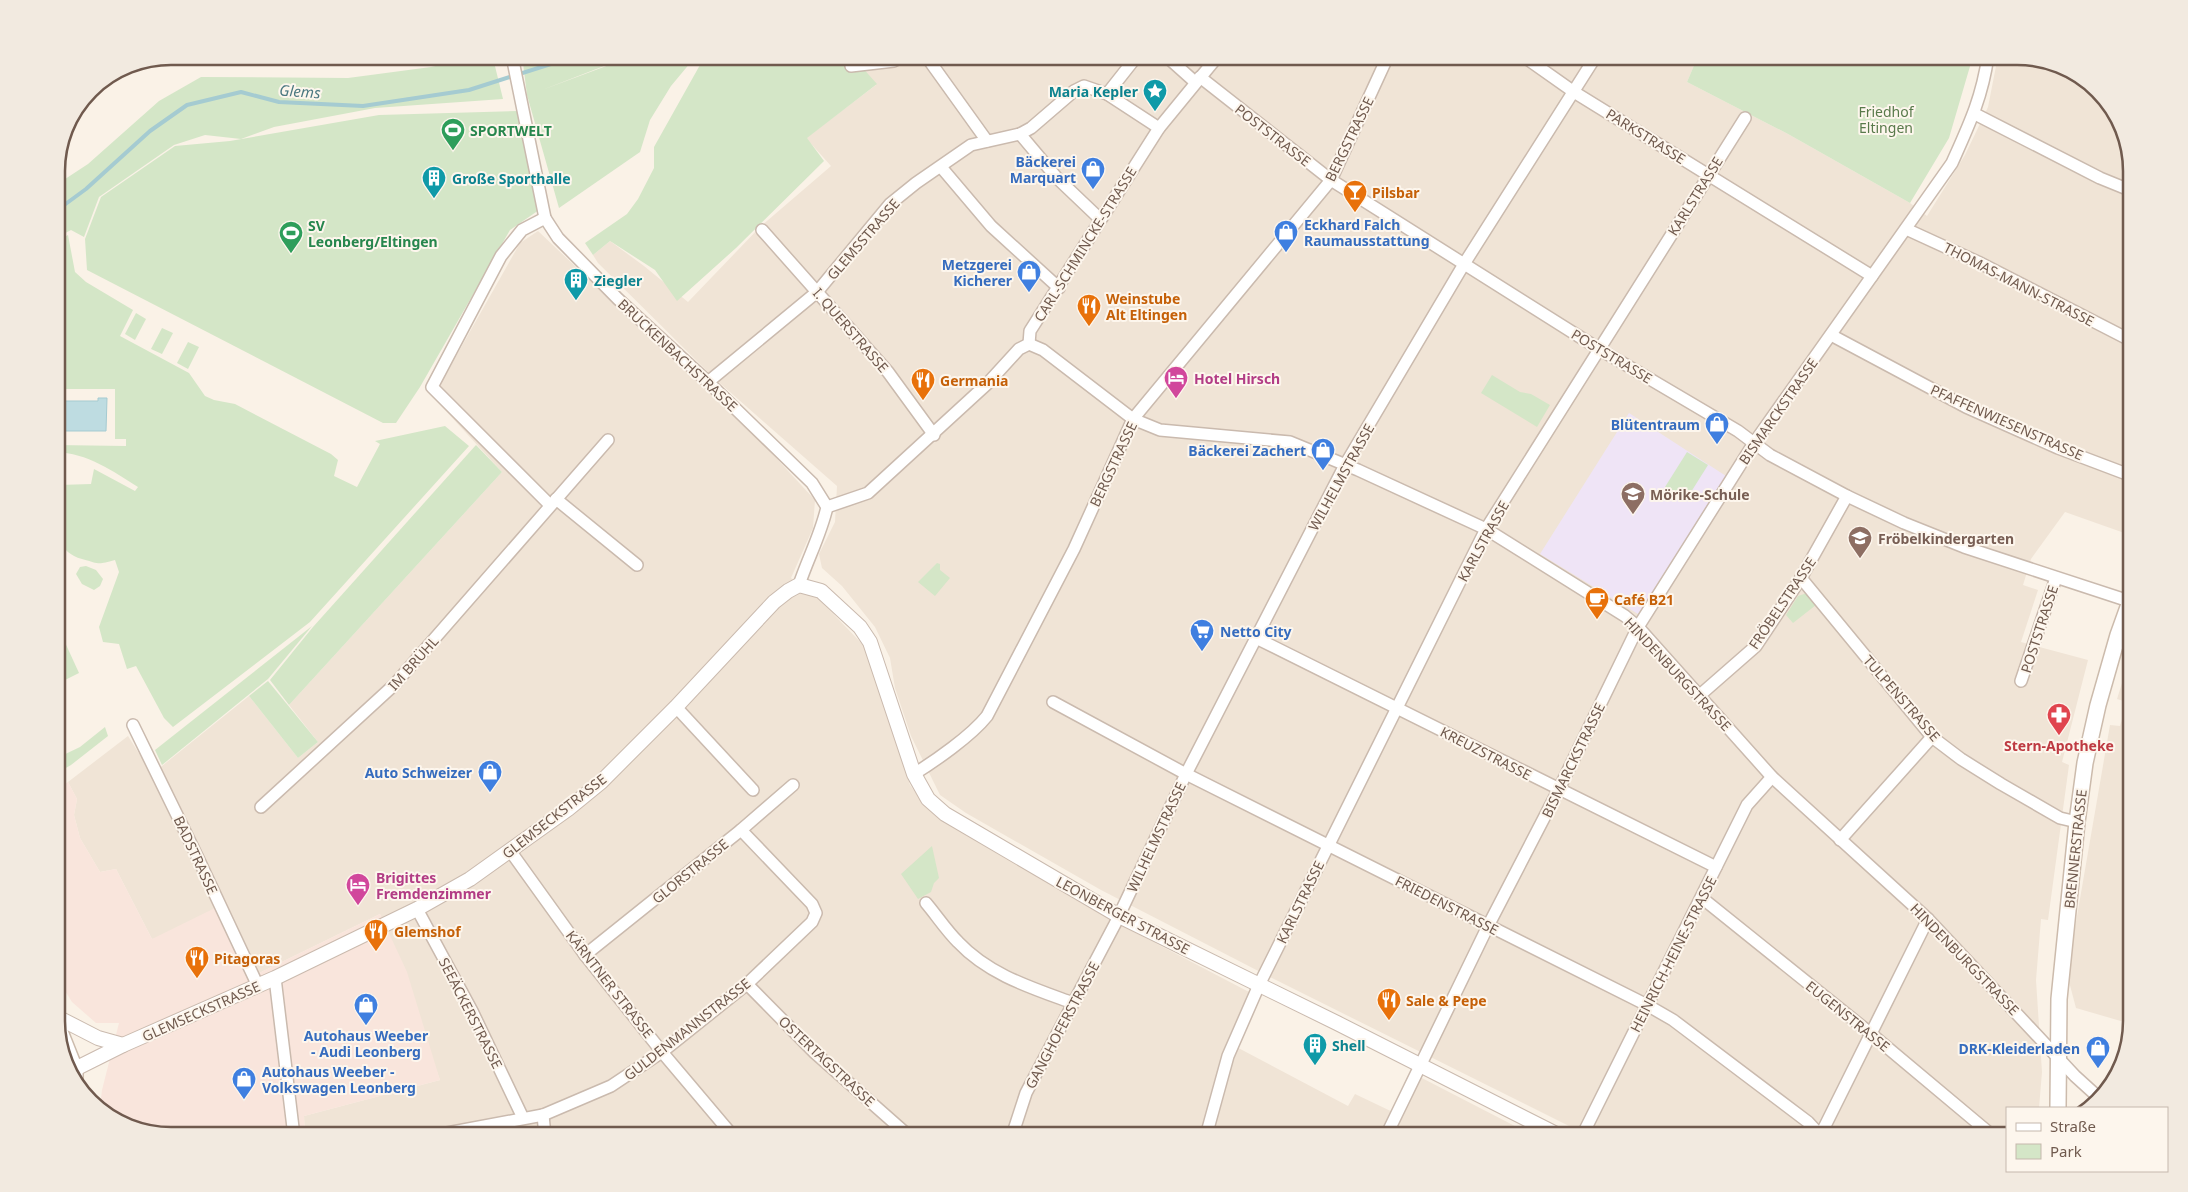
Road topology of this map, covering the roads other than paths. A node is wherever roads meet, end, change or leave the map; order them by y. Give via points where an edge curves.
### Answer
1 (514, 65) edge
2 (860, 65) edge
3 (932, 65) edge
4 (1130, 65) edge
5 (1178, 65) edge
6 (1210, 65) edge
7 (1384, 65) edge
8 (1536, 65) edge
9 (1590, 65) edge
10 (1987, 65) edge
11 (851, 66) dead end
12 (1198, 80) junction
13 (1574, 92) junction
14 (1107, 94) junction
15 (1975, 114) junction
16 (1745, 118) dead end
17 (1159, 128) junction
18 (1020, 134) junction
19 (987, 141) junction
20 (940, 167) junction
21 (1708, 175) junction
22 (1332, 180) junction
23 (2123, 187) edge
24 (545, 218) junction
25 (1100, 219) junction
26 (1906, 228) junction
27 (762, 230) dead end
28 (1464, 264) junction
29 (1872, 276) junction
30 (1059, 288) junction
31 (817, 292) junction
32 (1831, 335) junction
33 (2123, 336) edge
34 (1029, 344) junction
35 (1599, 349) junction
36 (708, 382) junction
37 (1133, 419) junction
38 (934, 435) junction
39 (608, 440) dead end
40 (1754, 443) junction
41 (1345, 465) junction
42 (2123, 473) edge
43 (1847, 496) junction
44 (553, 502) junction
45 (827, 507) junction
46 (1486, 530) junction
47 (637, 565) dead end
48 (1801, 578) junction
49 (2056, 578) junction
50 (799, 585) junction
51 (2123, 598) edge
52 (2123, 622) edge
53 (1638, 627) junction
54 (1256, 638) junction
55 (2022, 681) dead end
56 (1700, 695) junction
57 (1053, 702) dead end
58 (676, 708) junction
59 (1397, 708) junction
60 (133, 725) dead end
61 (1932, 736) junction
62 (914, 774) junction
63 (1186, 774) junction
64 (1772, 777) junction
65 (793, 785) dead end
66 (1559, 789) junction
67 (753, 790) dead end
68 (261, 807) dead end
69 (2077, 822) junction
70 (741, 830) junction
71 (1840, 840) junction
72 (1328, 844) junction
73 (511, 852) junction
74 (1716, 867) junction
75 (1702, 898) junction
76 (926, 903) dead end
77 (417, 909) junction
78 (1119, 916) junction
79 (1928, 919) junction
80 (1488, 926) junction
81 (585, 955) junction
82 (275, 978) junction
83 (747, 984) junction
84 (1259, 985) junction
85 (258, 986) junction
86 (1073, 1003) junction
87 (1647, 1004) junction
88 (65, 1022) edge
89 (1870, 1033) junction
90 (124, 1045) junction
91 (662, 1052) junction
92 (2059, 1057) junction
93 (1421, 1066) junction
94 (78, 1072) edge
95 (2094, 1094) edge
96 (2058, 1107) edge
97 (543, 1115) junction
98 (523, 1118) junction
99 (293, 1127) edge
100 (476, 1127) edge
101 (544, 1127) edge
102 (725, 1127) edge
103 (900, 1127) edge
104 (1015, 1127) edge
105 (1208, 1127) edge
106 (1390, 1127) edge
107 (1542, 1127) edge
108 (1586, 1127) edge
109 (1813, 1127) edge
110 (1825, 1127) edge
111 (1982, 1127) edge

1 - 24 street, BRUCKENBACHSTRASSE
2 - 11 street
3 - 19 street
4 - 14 street
5 - 12 street, POSTSTRASSE
6 - 12 street, CARL-SCHMINCKE-STRASSE
7 - 22 street, BERGSTRASSE
8 - 13 street, PARKSTRASSE
9 - 13 street, WILHELMSTRASSE
10 - 15 street, BISMARCKSTRASSE
12 - 17 street, CARL-SCHMINCKE-STRASSE
12 - 22 street, POSTSTRASSE
13 - 21 street, PARKSTRASSE
13 - 28 street, WILHELMSTRASSE
14 - 17 street, GLEMSSTRASSE
14 - 18 street, GLEMSSTRASSE via 1084,86
15 - 23 street
15 - 26 street, BISMARCKSTRASSE via 1952,163
16 - 21 street, KARLSTRASSE
17 - 25 street, CARL-SCHMINCKE-STRASSE
18 - 19 street, GLEMSSTRASSE
18 - 25 street via 1056,178
19 - 20 street, GLEMSSTRASSE via 971,145
20 - 30 street via 991,226
20 - 31 street, GLEMSSTRASSE via 890,204
21 - 29 street, PARKSTRASSE
21 - 35 street, KARLSTRASSE
22 - 28 street, POSTSTRASSE
22 - 37 street, BERGSTRASSE
24 - 36 street, BRUCKENBACHSTRASSE via 558,238 618,299
24 - 44 street via 522,230 501,256 432,387
25 - 30 street, CARL-SCHMINCKE-STRASSE
26 - 29 street, BISMARCKSTRASSE
26 - 33 street, THOMAS-MANN-STRASSE
27 - 31 street, I. QUERSTRASSE
28 - 35 street, POSTSTRASSE
28 - 41 street, WILHELMSTRASSE
29 - 32 street, BISMARCKSTRASSE
30 - 34 street, CARL-SCHMINCKE-STRASSE via 1030,331
31 - 36 street, GLEMSSTRASSE
31 - 38 street, I. QUERSTRASSE via 888,372
32 - 40 street, BISMARCKSTRASSE
32 - 42 street, PFAFFENWIESENSTRASSE via 1966,407
34 - 37 street, HINDENBURGSTRASSE via 1043,350
34 - 38 street via 1019,349
35 - 40 street, POSTSTRASSE
35 - 46 street, KARLSTRASSE
36 - 45 street, BRUCKENBACHSTRASSE via 812,483
37 - 41 street, HINDENBURGSTRASSE via 1160,430 1290,442
37 - 62 street, BERGSTRASSE via 1074,549 987,716 931,764
38 - 45 street via 868,493
39 - 44 street, IM BRÜHL
40 - 43 street, POSTSTRASSE via 1770,455
40 - 53 street, BISMARCKSTRASSE
41 - 46 street, HINDENBURGSTRASSE
41 - 54 street, WILHELMSTRASSE
43 - 48 street, FRÖBELSTRASSE
43 - 49 street, POSTSTRASSE via 1964,547
44 - 47 street
44 - 68 street, IM BRÜHL via 394,685
45 - 50 street via 823,526
46 - 53 street, HINDENBURGSTRASSE
46 - 59 street, KARLSTRASSE
48 - 56 street, FRÖBELSTRASSE via 1756,646
48 - 61 street, TULPENSTRASSE
49 - 51 street, POSTSTRASSE
49 - 55 street, POSTSTRASSE
50 - 58 street, GLEMSECKSTRASSE via 774,602
50 - 62 street, LEONBERGER STRASSE via 821,591 860,627 870,642
52 - 69 main road, BRENNERSTRASSE via 2098,705 2085,763
53 - 56 street, HINDENBURGSTRASSE
53 - 66 street, BISMARCKSTRASSE
54 - 59 street, KREUZSTRASSE
54 - 63 street, WILHELMSTRASSE
56 - 64 street, HINDENBURGSTRASSE
57 - 63 street, FRIEDENSTRASSE
58 - 67 street
58 - 73 street, GLEMSECKSTRASSE via 601,782
59 - 66 street, KREUZSTRASSE
59 - 72 street, KARLSTRASSE
60 - 85 street, BADSTRASSE
61 - 69 street, TULPENSTRASSE via 2001,784 2060,818
61 - 71 street
62 - 78 street, LEONBERGER STRASSE via 928,799 945,814
63 - 72 street, FRIEDENSTRASSE
63 - 78 street, WILHELMSTRASSE
64 - 71 street, HINDENBURGSTRASSE
64 - 74 street, HEINRICH-HEINE-STRASSE via 1747,805
65 - 70 street, GLORSTRASSE
66 - 74 street, KREUZSTRASSE
66 - 80 street, BISMARCKSTRASSE
69 - 92 main road, BRENNERSTRASSE via 2059,999
70 - 81 street, GLORSTRASSE
70 - 83 street, GULDENMANNSTRASSE via 812,904 816,913 812,922
71 - 79 street, HINDENBURGSTRASSE
72 - 80 street, FRIEDENSTRASSE
72 - 84 street, KARLSTRASSE
73 - 77 street, GLEMSECKSTRASSE
73 - 81 street, KÄRNTNER STRASSE
74 - 75 street, HEINRICH-HEINE-STRASSE
75 - 87 street, HEINRICH-HEINE-STRASSE
75 - 89 street, EUGENSTRASSE
76 - 86 street via 958,943 980,962 1006,978
77 - 82 street, GLEMSECKSTRASSE
77 - 98 street, SEEÄCKERSTRASSE via 472,1011
78 - 84 street, LEONBERGER STRASSE
78 - 86 street, GANGHOFERSTRASSE
79 - 89 street
79 - 92 street, HINDENBURGSTRASSE
80 - 87 street, FRIEDENSTRASSE
80 - 93 street, BISMARCKSTRASSE
81 - 91 street, KÄRNTNER STRASSE
82 - 85 street, GLEMSECKSTRASSE
82 - 99 street
83 - 91 street, GULDENMANNSTRASSE
83 - 103 street, OSTERTAGSTRASSE via 815,1053
84 - 93 street, LEONBERGER STRASSE
84 - 105 street, KARLSTRASSE via 1228,1056
85 - 90 street, GLEMSECKSTRASSE
86 - 104 street, GANGHOFERSTRASSE via 1026,1093
87 - 108 street, HEINRICH-HEINE-STRASSE
87 - 109 street, FRIEDENSTRASSE via 1673,1020
88 - 90 street via 98,1038
89 - 110 street
89 - 111 street, EUGENSTRASSE
90 - 94 street, GLEMSECKSTRASSE
91 - 97 street, GULDENMANNSTRASSE via 611,1086
91 - 102 street, KÄRNTNER STRASSE
92 - 95 street, HINDENBURGSTRASSE
92 - 96 main road, BRENNERSTRASSE
93 - 106 street, BISMARCKSTRASSE
93 - 107 street, LEONBERGER STRASSE
97 - 98 street, GULDENMANNSTRASSE
97 - 101 street
98 - 100 street, GULDENMANNSTRASSE

